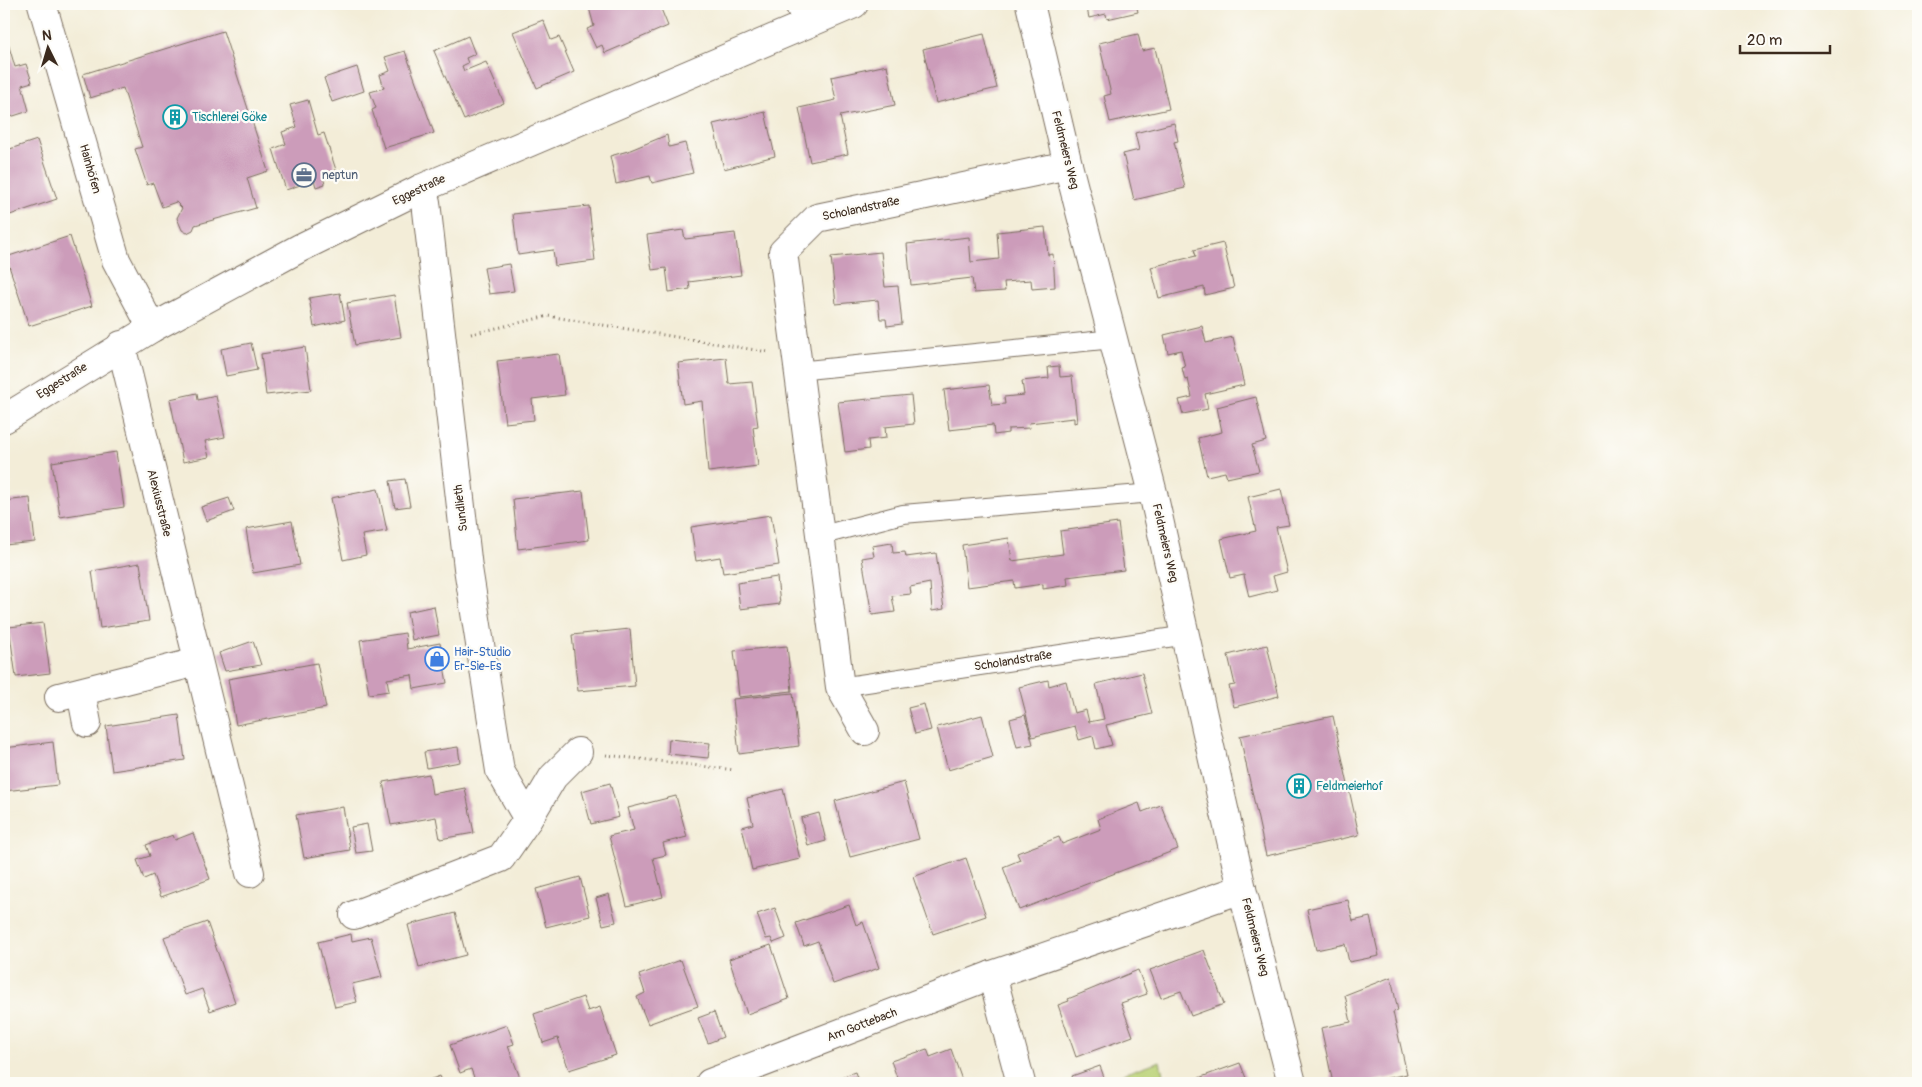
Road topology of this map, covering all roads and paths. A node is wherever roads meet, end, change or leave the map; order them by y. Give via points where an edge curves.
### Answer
1 (42, 4) edge
2 (854, 4) edge
3 (1030, 4) edge
4 (803, 13) edge
5 (1068, 165) junction
6 (420, 189) junction
7 (152, 328) junction
8 (1113, 339) junction
9 (441, 340) junction
10 (121, 345) junction
11 (796, 364) junction
12 (4, 419) edge
13 (1153, 493) junction
14 (819, 536) junction
15 (1187, 635) junction
16 (197, 662) junction
17 (840, 687) junction
18 (86, 723) dead end
19 (865, 731) dead end
20 (578, 752) joint
21 (735, 770) dead end
22 (528, 819) junction
23 (250, 873) dead end
24 (1242, 889) junction
25 (354, 915) dead end
26 (992, 975) junction
27 (726, 1080) edge
28 (1021, 1083) edge
29 (1292, 1083) edge

1 - 7 street, Hainhöfen via 116,260
2 - 4 street, Eggestraße
3 - 5 street, Feldmeiers Weg
4 - 6 street, Eggestraße
5 - 8 street, Feldmeiers Weg
5 - 11 street, Scholandstraße via 817,218 783,252
6 - 7 street, Eggestraße via 300,248
6 - 9 street, Sundlieth via 426,202
7 - 10 street, Eggestraße
8 - 11 lane
8 - 13 street, Feldmeiers Weg
9 - 11 path via 548,316
9 - 22 street, Sundlieth via 468,568 500,771
10 - 12 street, Eggestraße
10 - 16 street, Alexiusstraße
11 - 14 street, Scholandstraße
13 - 14 lane via 903,514
13 - 15 street, Feldmeiers Weg
14 - 17 street, Scholandstraße
15 - 17 lane, Scholandstraße
15 - 24 street, Feldmeiers Weg
16 - 18 street via 70,695
16 - 23 street, Alexiusstraße
17 - 19 street, Scholandstraße
20 - 21 path
20 - 22 street via 553,777
22 - 25 street via 501,858
24 - 26 street, Am Gottebach
24 - 29 street, Feldmeiers Weg
26 - 27 street, Am Gottebach
26 - 28 street

